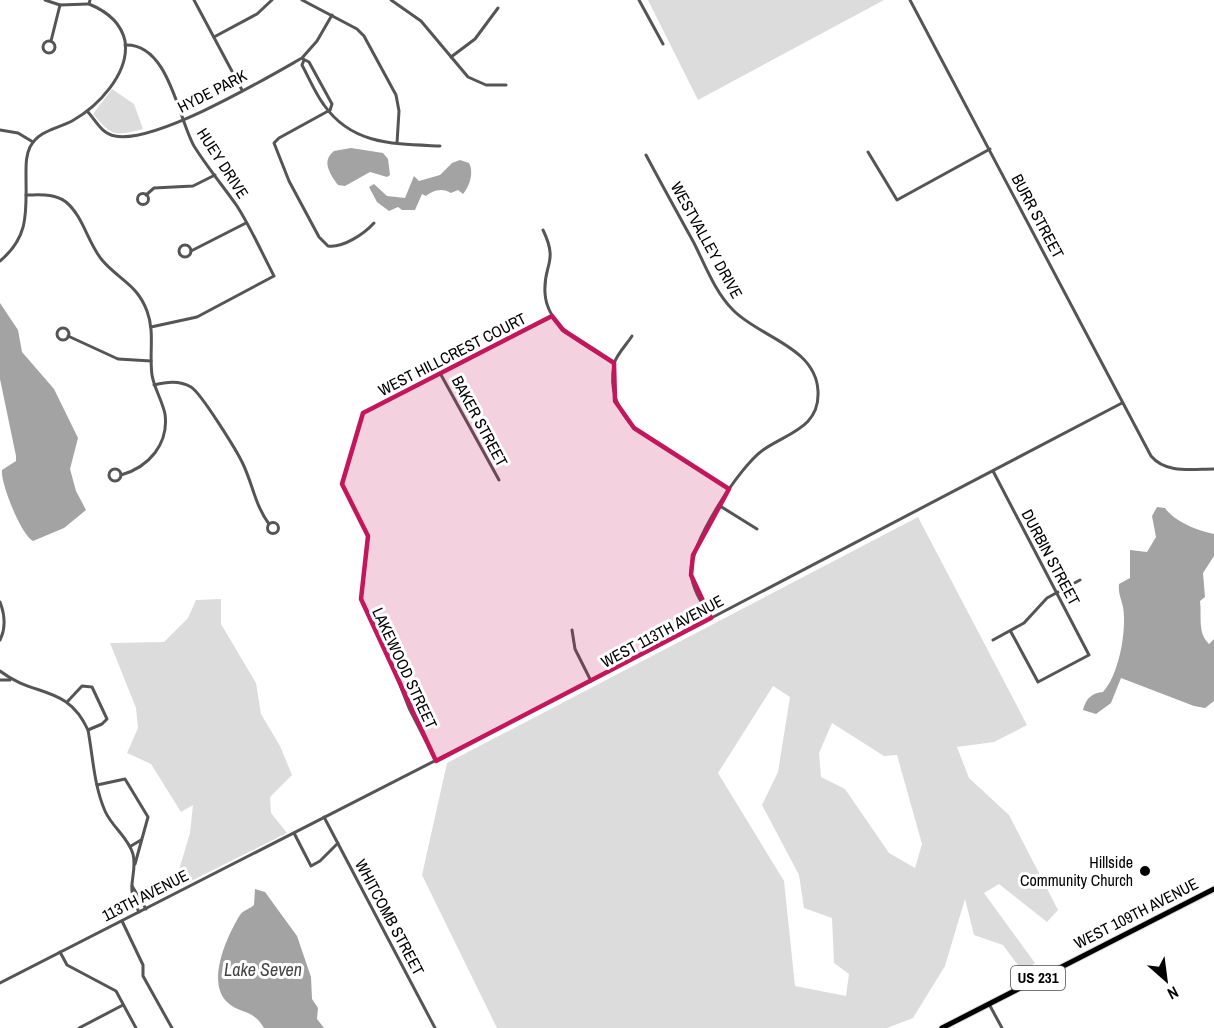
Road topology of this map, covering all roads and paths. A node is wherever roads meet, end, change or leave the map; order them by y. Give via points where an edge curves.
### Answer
1 (45, 0) edge
2 (194, 0) edge
3 (272, 0) edge
4 (302, 0) edge
5 (391, 0) edge
6 (639, 0) edge
7 (910, 0) edge
8 (89, 2) edge
9 (60, 5) junction
10 (498, 8) dead end
11 (332, 15) junction
12 (214, 37) junction
13 (51, 41) junction
14 (663, 44) dead end
15 (125, 45) junction
16 (451, 57) junction
17 (303, 59) junction
18 (506, 84) dead end
19 (242, 90) junction
20 (330, 110) junction
21 (88, 111) junction
22 (184, 121) junction
23 (0, 130) edge
24 (33, 142) junction
25 (397, 143) junction
26 (440, 146) dead end
27 (990, 149) junction
28 (868, 152) dead end
29 (646, 155) dead end
30 (216, 175) junction
31 (26, 195) junction
32 (146, 195) dead end
33 (246, 223) junction
34 (374, 223) dead end
35 (543, 230) dead end
36 (191, 251) dead end
37 (0, 261) edge
38 (552, 316) junction
39 (151, 327) junction
40 (68, 336) dead end
41 (632, 336) dead end
42 (151, 361) junction
43 (614, 363) junction
44 (440, 373) junction
45 (154, 385) junction
46 (1122, 403) junction
47 (363, 413) joint
48 (1214, 469) edge
49 (993, 471) junction
50 (121, 475) junction
51 (498, 480) dead end
52 (729, 489) junction
53 (720, 506) junction
54 (269, 524) dead end
55 (757, 529) dead end
56 (1080, 580) dead end
57 (1056, 593) junction
58 (0, 602) edge
59 (711, 618) junction
60 (572, 630) dead end
61 (1011, 632) junction
62 (0, 640) edge
63 (993, 640) dead end
64 (0, 671) edge
65 (0, 680) edge
66 (11, 680) junction
67 (591, 681) junction
68 (68, 701) junction
69 (88, 730) junction
70 (436, 761) junction
71 (98, 785) junction
72 (324, 817) junction
73 (294, 833) junction
74 (143, 839) junction
75 (338, 843) junction
76 (130, 846) junction
77 (133, 868) junction
78 (210, 875) joint
79 (131, 885) junction
80 (1214, 889) edge
81 (146, 909) junction
82 (139, 912) junction
83 (122, 921) junction
84 (60, 952) junction
85 (0, 983) edge
86 (989, 1004) junction
87 (123, 1005) junction
88 (79, 1028) edge
89 (136, 1028) edge
90 (172, 1028) edge
91 (435, 1028) edge
92 (942, 1028) edge
93 (1002, 1028) edge

1 - 9 street
2 - 12 street
3 - 12 street via 257,14
4 - 11 street
5 - 16 street via 421,21
6 - 14 street
7 - 27 street, BURR STREET
8 - 9 street
8 - 15 street via 117,22
9 - 13 street
10 - 16 street via 475,39
11 - 17 street, HYDE PARK
11 - 25 street via 357,29 389,80 399,111
12 - 19 street
13 - 13 street via 55,49 46,53 43,44
15 - 21 street via 114,81
15 - 22 street, HUEY DRIVE via 146,51 158,64 171,85
16 - 18 street via 478,83
17 - 19 street, HYDE PARK
17 - 20 street via 302,65
17 - 20 street via 309,62 332,104
19 - 22 street, HYDE PARK
20 - 25 street via 337,121 358,136
20 - 34 street via 279,138 274,143 278,159 319,237 328,246 341,244
21 - 22 street, HYDE PARK via 104,132 114,136 125,137
21 - 24 street
22 - 30 street, HUEY DRIVE via 195,147
23 - 24 street via 18,133
24 - 31 street via 26,160
25 - 26 street
27 - 28 street via 897,200
27 - 46 street, BURR STREET
29 - 52 street, WESTVALLEY DRIVE via 731,308 798,354 814,374 818,391 813,415 797,432 762,450
30 - 32 street via 193,186 154,188
30 - 33 street, HUEY DRIVE
31 - 37 street via 23,234
31 - 39 street via 55,196 68,204 101,259 137,292
33 - 36 street
33 - 39 street, HUEY DRIVE via 274,276 197,317
35 - 38 street via 552,249 545,293
38 - 43 street via 563,330
38 - 44 street, WEST HILLCREST COURT
39 - 42 street
40 - 42 street via 118,359
41 - 43 street
42 - 45 street
43 - 52 street via 615,401 634,428
44 - 47 street, WEST HILLCREST COURT
44 - 51 street, BAKER STREET
45 - 50 street via 165,413 164,436 148,461
45 - 54 street via 179,382 190,386 207,402 239,456 253,497
46 - 48 street, BURR STREET via 1159,465
46 - 49 street, WEST 113TH AVENUE
47 - 70 street, LAKEWOOD STREET via 342,484 368,536 361,599
49 - 57 street, DURBIN STREET
49 - 59 street, WEST 113TH AVENUE
50 - 50 street via 116,469 109,475 115,482
52 - 53 street, WESTVALLEY DRIVE
53 - 55 street
53 - 59 street, WESTVALLEY DRIVE via 700,538 691,575
56 - 57 street
57 - 61 street
57 - 61 street, DURBIN STREET via 1089,655 1038,682
58 - 62 street via 4,612
59 - 67 street, WEST 113TH AVENUE
60 - 67 street via 575,649
61 - 63 street
64 - 66 street
65 - 66 street
66 - 68 street
67 - 70 street, WEST 113TH AVENUE
68 - 69 street via 80,713
68 - 69 street via 82,686 92,687 107,719
69 - 71 street
70 - 72 street, WEST 113TH AVENUE
71 - 74 street via 125,779 130,784 148,818
71 - 76 street via 108,818
72 - 73 street, WEST 113TH AVENUE
72 - 75 street, WHITCOMB STREET
73 - 75 street via 312,866
73 - 78 street, WEST 113TH AVENUE
74 - 76 street
74 - 77 street
75 - 91 street, WHITCOMB STREET
76 - 77 street
77 - 79 street
78 - 81 street, 113TH AVENUE
79 - 81 street
79 - 82 street
80 - 86 main road, WEST 109TH AVENUE / US 231
81 - 82 street, 113TH AVENUE
82 - 83 street, 113TH AVENUE
83 - 84 street, 113TH AVENUE
83 - 90 street via 143,965 143,976
84 - 85 street, 113TH AVENUE
84 - 87 street via 73,969 116,991
86 - 92 main road, WEST 109TH AVENUE / US 231
86 - 93 street
87 - 88 street
87 - 89 street

